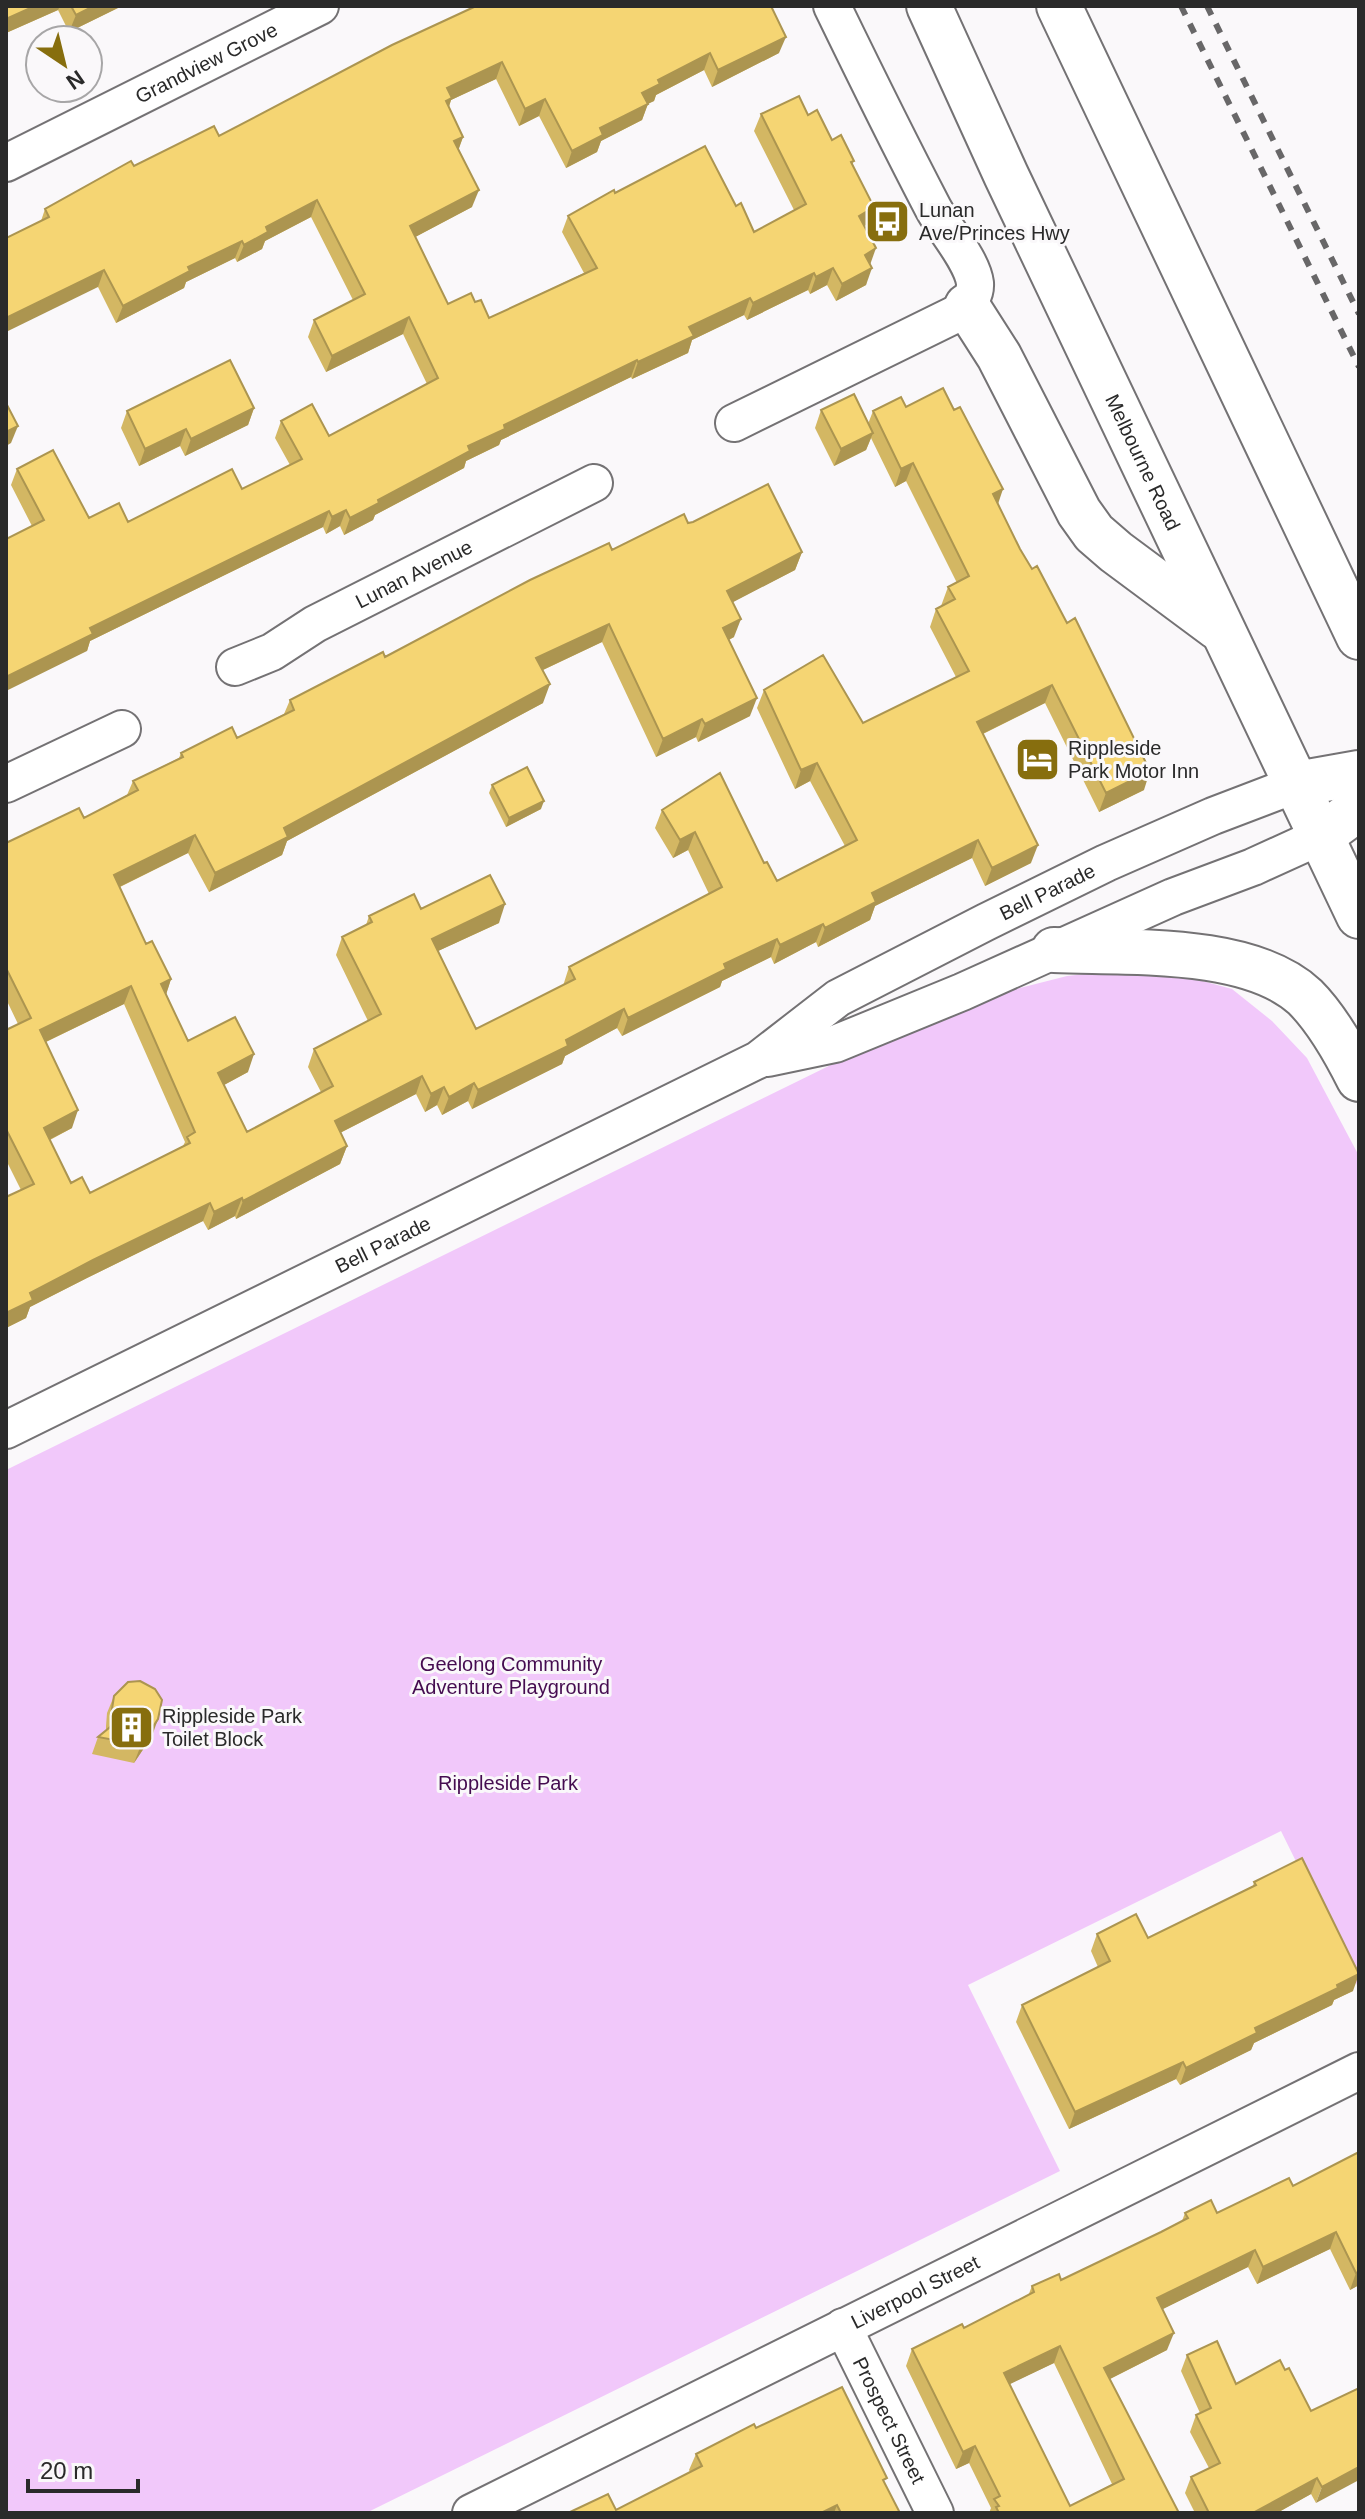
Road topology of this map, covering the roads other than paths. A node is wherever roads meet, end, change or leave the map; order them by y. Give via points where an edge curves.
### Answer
1 (320, 6) edge
2 (832, 6) edge
3 (929, 6) edge
4 (1059, 6) edge
5 (6, 163) edge
6 (967, 306) junction
7 (734, 423) dead end
8 (594, 483) dead end
9 (1225, 633) junction
10 (1359, 637) edge
11 (235, 667) dead end
12 (122, 729) dead end
13 (1359, 773) edge
14 (6, 784) edge
15 (1297, 784) junction
16 (1359, 808) edge
17 (1321, 836) junction
18 (1359, 916) edge
19 (1054, 950) junction
20 (758, 1060) junction
21 (1359, 1079) edge
22 (6, 1430) edge
23 (1359, 2071) edge
24 (843, 2327) junction
25 (471, 2513) edge
26 (935, 2513) edge

1 - 5 street, Grandview Grove
2 - 6 street via 935,212 974,277 975,293
3 - 9 highway, Melbourne Road
4 - 10 highway
6 - 7 street
6 - 9 highway via 988,335 1094,533
8 - 11 street, Lunan Avenue
9 - 15 highway, Melbourne Road
12 - 14 street
13 - 15 highway, Bell Parade
15 - 17 highway, Melbourne Road
15 - 20 street, Bell Parade via 1119,857 986,922 838,998
16 - 17 highway, Bell Parade
17 - 18 highway, Melbourne Road
17 - 19 street, Bell Parade
19 - 20 street, Bell Parade via 835,1044
19 - 21 highway via 1221,960 1281,979 1329,1028
20 - 22 street, Bell Parade
23 - 24 street, Liverpool Street
24 - 25 street, Liverpool Street
24 - 26 street, Prospect Street

